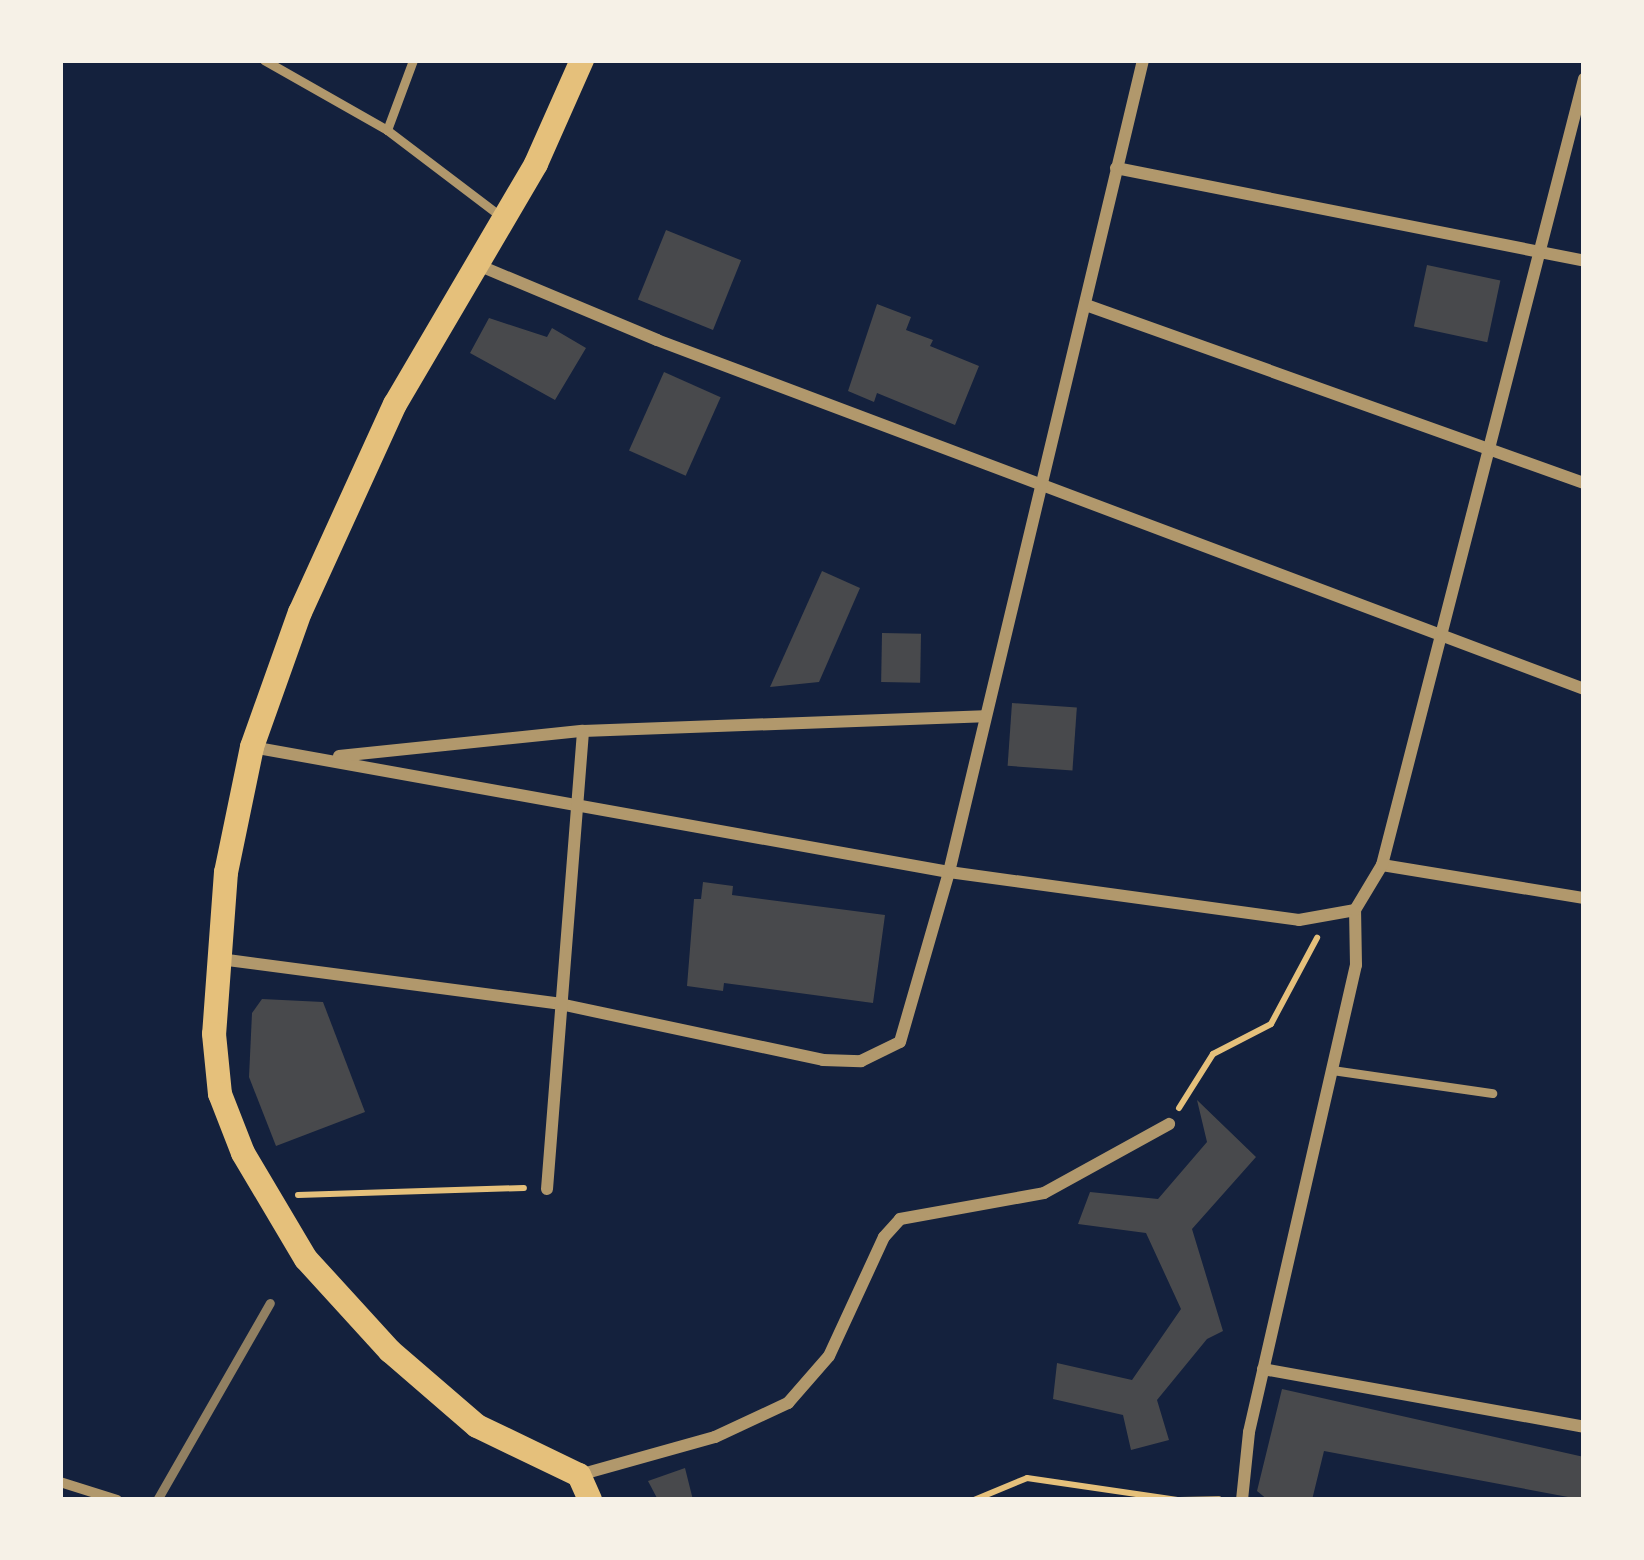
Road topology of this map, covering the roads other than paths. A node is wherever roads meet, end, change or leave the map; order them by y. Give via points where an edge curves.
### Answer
1 (264, 60) edge
2 (413, 60) edge
3 (582, 60) edge
4 (1143, 60) edge
5 (1584, 79) edge
6 (388, 130) junction
7 (1116, 168) junction
8 (503, 218) junction
9 (1538, 253) junction
10 (1584, 262) edge
11 (476, 265) junction
12 (1086, 305) junction
13 (1488, 446) junction
14 (1039, 483) junction
15 (1584, 483) edge
16 (1436, 635) junction
17 (1584, 688) edge
18 (984, 716) junction
19 (583, 730) junction
20 (252, 747) junction
21 (321, 758) junction
22 (572, 806) junction
23 (1382, 865) junction
24 (950, 872) junction
25 (1584, 898) edge
26 (1355, 910) junction
27 (218, 958) junction
28 (560, 1004) junction
29 (1332, 1070) junction
30 (1492, 1093) dead end
31 (1169, 1124) road end
32 (547, 1189) road end
33 (1263, 1369) junction
34 (1584, 1427) edge
35 (579, 1475) junction
36 (60, 1482) edge
37 (1242, 1499) edge
38 (117, 1500) edge
39 (590, 1500) edge

1 - 6 lane
2 - 6 lane
3 - 8 main road
4 - 7 street
5 - 9 street
6 - 8 lane
7 - 9 street
7 - 12 street
8 - 11 main road
9 - 10 street
9 - 13 street
11 - 14 street
11 - 20 main road via 395,404 300,612
12 - 13 street
12 - 14 street
13 - 15 street
13 - 16 street
14 - 16 street
14 - 18 street
16 - 17 street
16 - 23 street
18 - 19 street
18 - 24 street
19 - 21 street
19 - 22 street
20 - 21 street
20 - 27 main road
21 - 22 street
22 - 24 street
22 - 28 street
23 - 25 street
23 - 26 street
24 - 26 street via 1327,918
24 - 28 street via 900,1042 862,1061 823,1060
26 - 29 street via 1356,965
27 - 28 street
27 - 35 main road via 220,1094 306,1258 478,1426
28 - 32 street
29 - 30 lane
29 - 33 street
31 - 35 street via 1045,1193 900,1219 829,1356 788,1403 715,1437
33 - 34 street
33 - 37 street
35 - 39 main road
36 - 38 street

